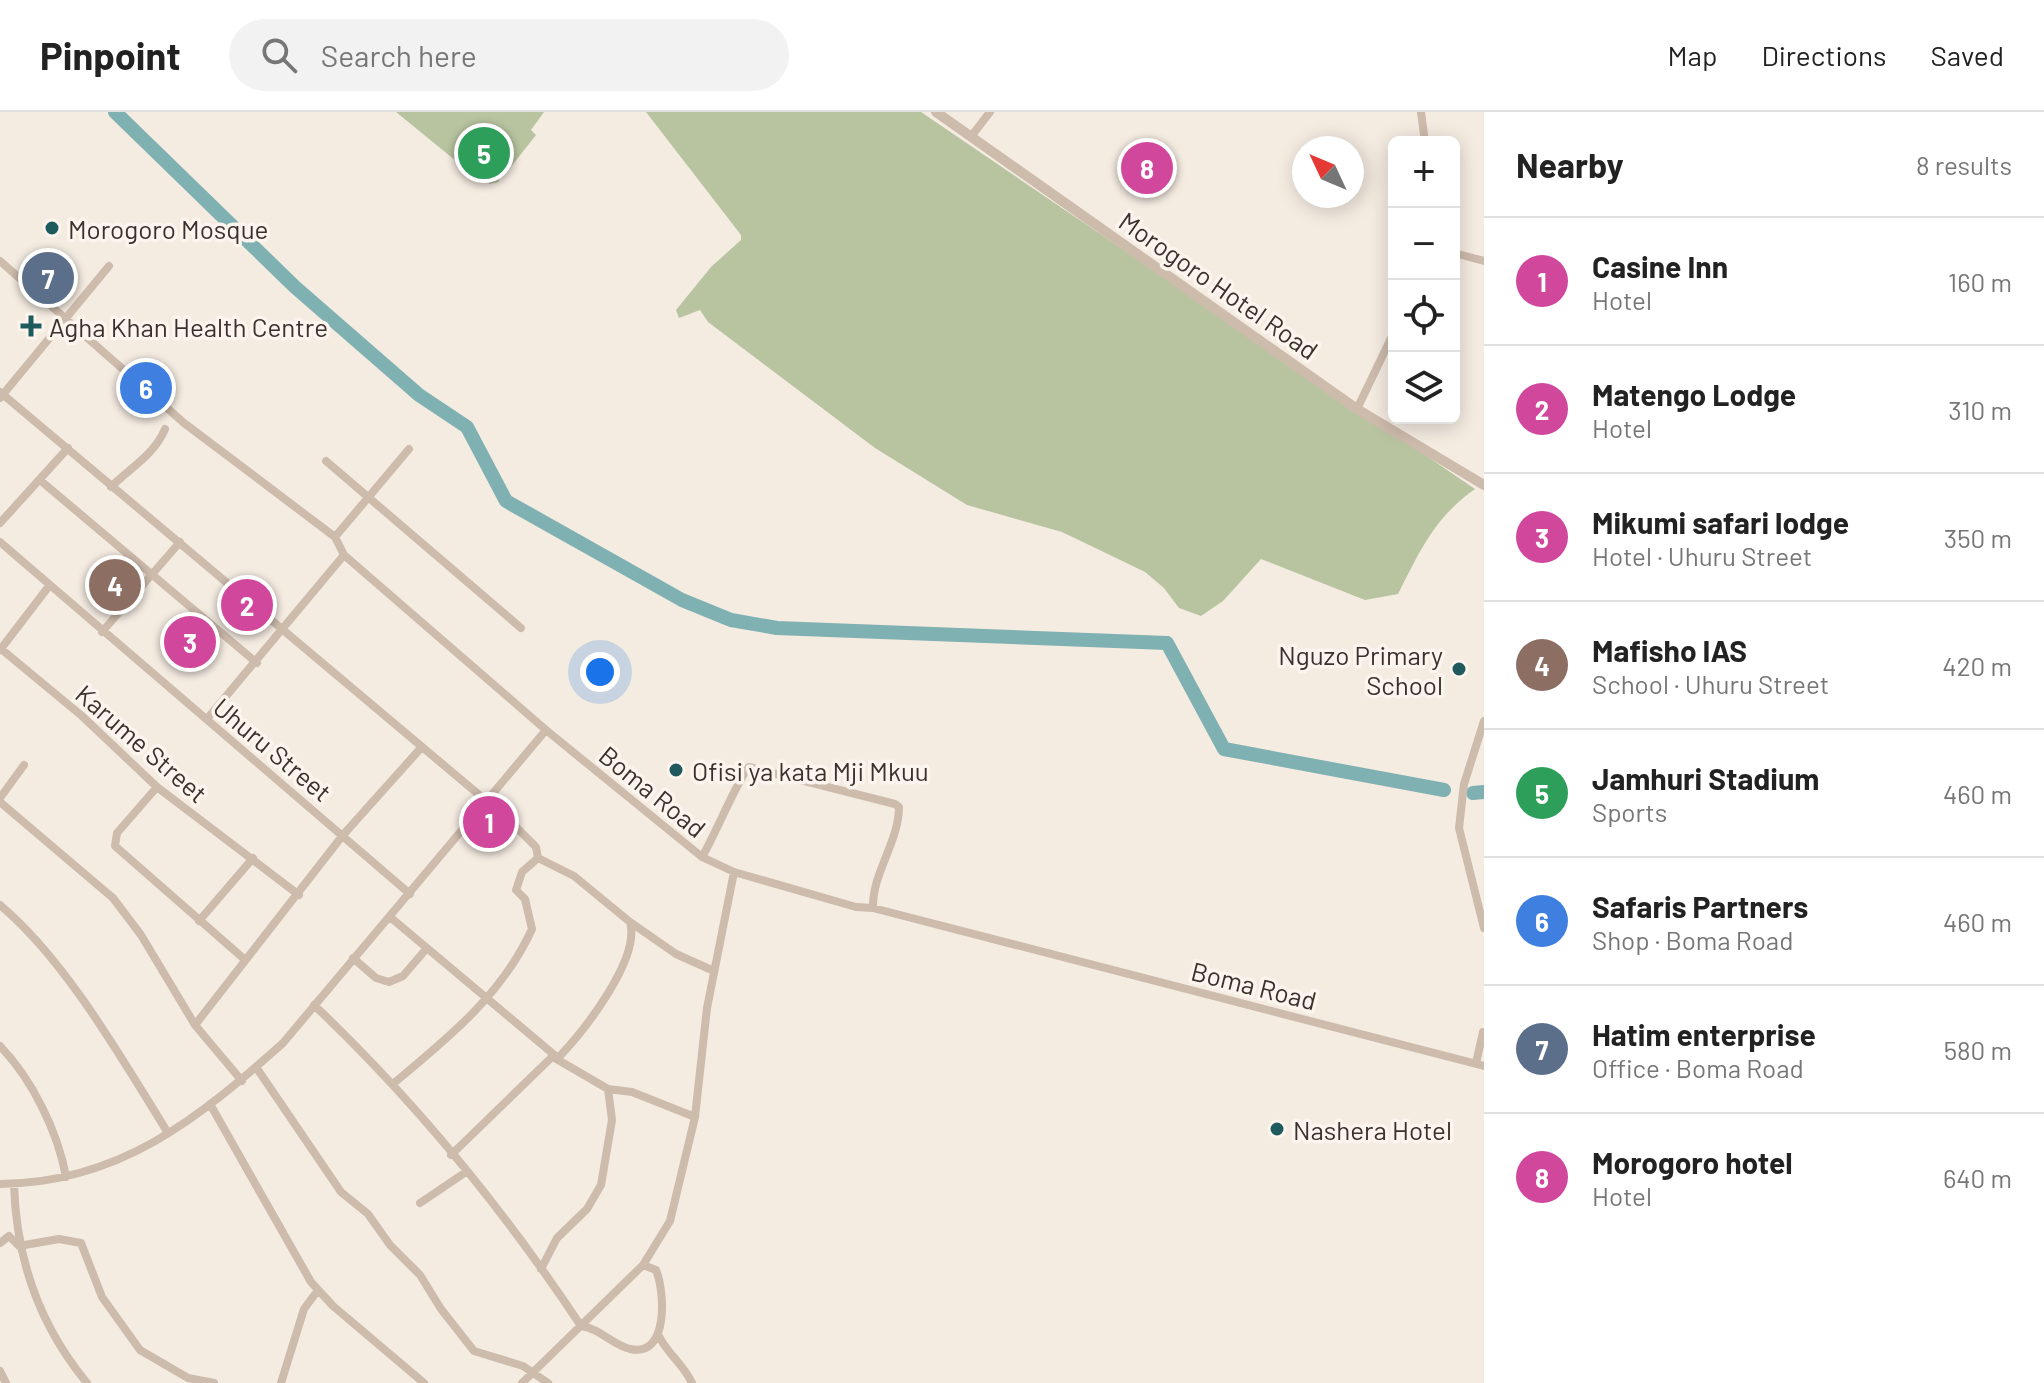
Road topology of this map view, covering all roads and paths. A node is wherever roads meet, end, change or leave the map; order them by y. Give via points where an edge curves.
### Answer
1 (936, 112) edge
2 (990, 112) edge
3 (1421, 112) edge
4 (973, 134) junction
5 (1424, 136) edge
6 (1460, 252) edge
7 (0, 261) edge
8 (1484, 261) edge
9 (109, 266) dead end
10 (66, 320) junction
11 (1388, 344) edge
12 (1, 395) edge
13 (1357, 409) junction
14 (165, 429) dead end
15 (68, 448) junction
16 (409, 449) dead end
17 (326, 461) dead end
18 (41, 481) junction
19 (1484, 485) edge
20 (111, 487) junction
21 (368, 497) junction
22 (0, 523) edge
23 (335, 537) junction
24 (0, 542) edge
25 (180, 542) junction
26 (344, 555) junction
27 (152, 577) junction
28 (49, 586) junction
29 (284, 628) junction
30 (521, 628) dead end
31 (102, 632) junction
32 (0, 649) edge
33 (257, 663) junction
34 (207, 719) junction
35 (1484, 721) edge
36 (546, 730) junction
37 (420, 749) junction
38 (24, 765) dead end
39 (157, 787) junction
40 (0, 800) edge
41 (486, 803) junction
42 (343, 835) junction
43 (702, 857) junction
44 (253, 858) junction
45 (538, 858) junction
46 (734, 872) junction
47 (410, 894) junction
48 (299, 895) junction
49 (0, 905) edge
50 (873, 908) junction
51 (390, 917) junction
52 (199, 921) junction
53 (630, 922) junction
54 (1484, 928) edge
55 (651, 937) junction
56 (630, 947) junction
57 (427, 948) junction
58 (243, 958) junction
59 (353, 958) junction
60 (714, 971) junction
61 (486, 1000) junction
62 (314, 1005) junction
63 (195, 1025) junction
64 (1483, 1032) edge
65 (0, 1046) edge
66 (555, 1058) junction
67 (1480, 1065) edge
68 (256, 1067) junction
69 (242, 1081) junction
70 (394, 1083) junction
71 (608, 1089) junction
72 (210, 1104) junction
73 (695, 1117) junction
74 (168, 1133) junction
75 (451, 1155) junction
76 (466, 1172) junction
77 (66, 1177) junction
78 (0, 1184) edge
79 (14, 1184) junction
80 (420, 1203) dead end
81 (0, 1243) edge
82 (19, 1246) junction
83 (643, 1265) junction
84 (541, 1269) junction
85 (318, 1290) junction
86 (581, 1326) junction
87 (658, 1334) junction
88 (0, 1371) edge
89 (534, 1373) junction
90 (6, 1383) edge
91 (87, 1383) edge
92 (214, 1383) edge
93 (281, 1383) edge
94 (424, 1383) edge
95 (522, 1383) edge
96 (548, 1383) edge
97 (692, 1383) edge

1 - 4 street, Morogoro Hotel Road
2 - 4 street
3 - 5 street
4 - 13 street, Morogoro Hotel Road
6 - 8 street
7 - 10 street, Boma Road
9 - 10 street
10 - 12 street
10 - 23 street, Boma Road via 184,423
11 - 13 street
12 - 15 street
13 - 19 street, Morogoro Hotel Road
14 - 20 street via 149,455
15 - 18 street
15 - 20 street
16 - 21 street
17 - 21 street
18 - 22 street
18 - 27 street
20 - 25 street
21 - 23 street
21 - 30 street
23 - 26 street, Boma Road
24 - 28 street, Uhuru Street
25 - 27 street
25 - 29 street
26 - 29 street
26 - 36 street, Boma Road
27 - 31 street via 149,574
27 - 33 street
28 - 31 street, Uhuru Street
28 - 32 street
29 - 33 street
29 - 37 street
31 - 34 street, Uhuru Street
32 - 39 street, Karume Street
33 - 34 street
34 - 42 street, Uhuru Street
35 - 54 street via 1464,784 1460,839
36 - 41 street
36 - 43 street, Boma Road
37 - 41 street
37 - 42 street
38 - 40 street
39 - 44 street, Karume Street
39 - 52 street via 114,843
40 - 63 street via 113,898
41 - 45 street via 536,847
41 - 47 street
42 - 47 street, Uhuru Street
42 - 48 street
43 - 46 street, Boma Road
43 - 50 street via 749,767 895,804 898,822 873,893
44 - 48 street, Karume Street
44 - 52 street
45 - 53 street via 574,876
45 - 61 street via 522,872 516,890 525,899 532,929
46 - 50 street, Boma Road
46 - 60 street
47 - 51 street
48 - 58 street
49 - 74 street via 86,1006
50 - 67 street, Boma Road
51 - 57 street
51 - 59 street
52 - 58 street
53 - 55 street
53 - 56 street
55 - 56 street
55 - 60 street
56 - 66 street via 600,1003
57 - 59 street via 403,976 389,982
57 - 61 street
58 - 63 street
59 - 62 street
60 - 73 street
61 - 66 street
61 - 70 street
62 - 68 street
62 - 70 street
63 - 69 street
64 - 67 street
65 - 77 street via 24,1077 61,1147
66 - 71 street
66 - 75 street
68 - 69 street
68 - 89 street via 341,1192 368,1214 420,1275 474,1351
69 - 72 street
70 - 75 street
71 - 73 street via 632,1092
71 - 84 street via 612,1120 601,1185 587,1209 557,1238
72 - 74 street
72 - 85 street
73 - 83 street via 670,1221
74 - 77 street via 110,1166
75 - 76 street
76 - 80 street
76 - 84 street
77 - 79 street
78 - 79 street
79 - 82 street
81 - 82 street via 9,1236
82 - 91 street via 41,1310
82 - 92 street via 59,1239 81,1243 102,1297 140,1350 188,1378
83 - 86 street
83 - 87 street via 656,1270 662,1286
84 - 86 street
85 - 93 street via 304,1309
85 - 94 street
86 - 87 street via 598,1328 613,1342 638,1350
86 - 89 street
87 - 97 street
88 - 90 street
89 - 95 street
89 - 96 street

